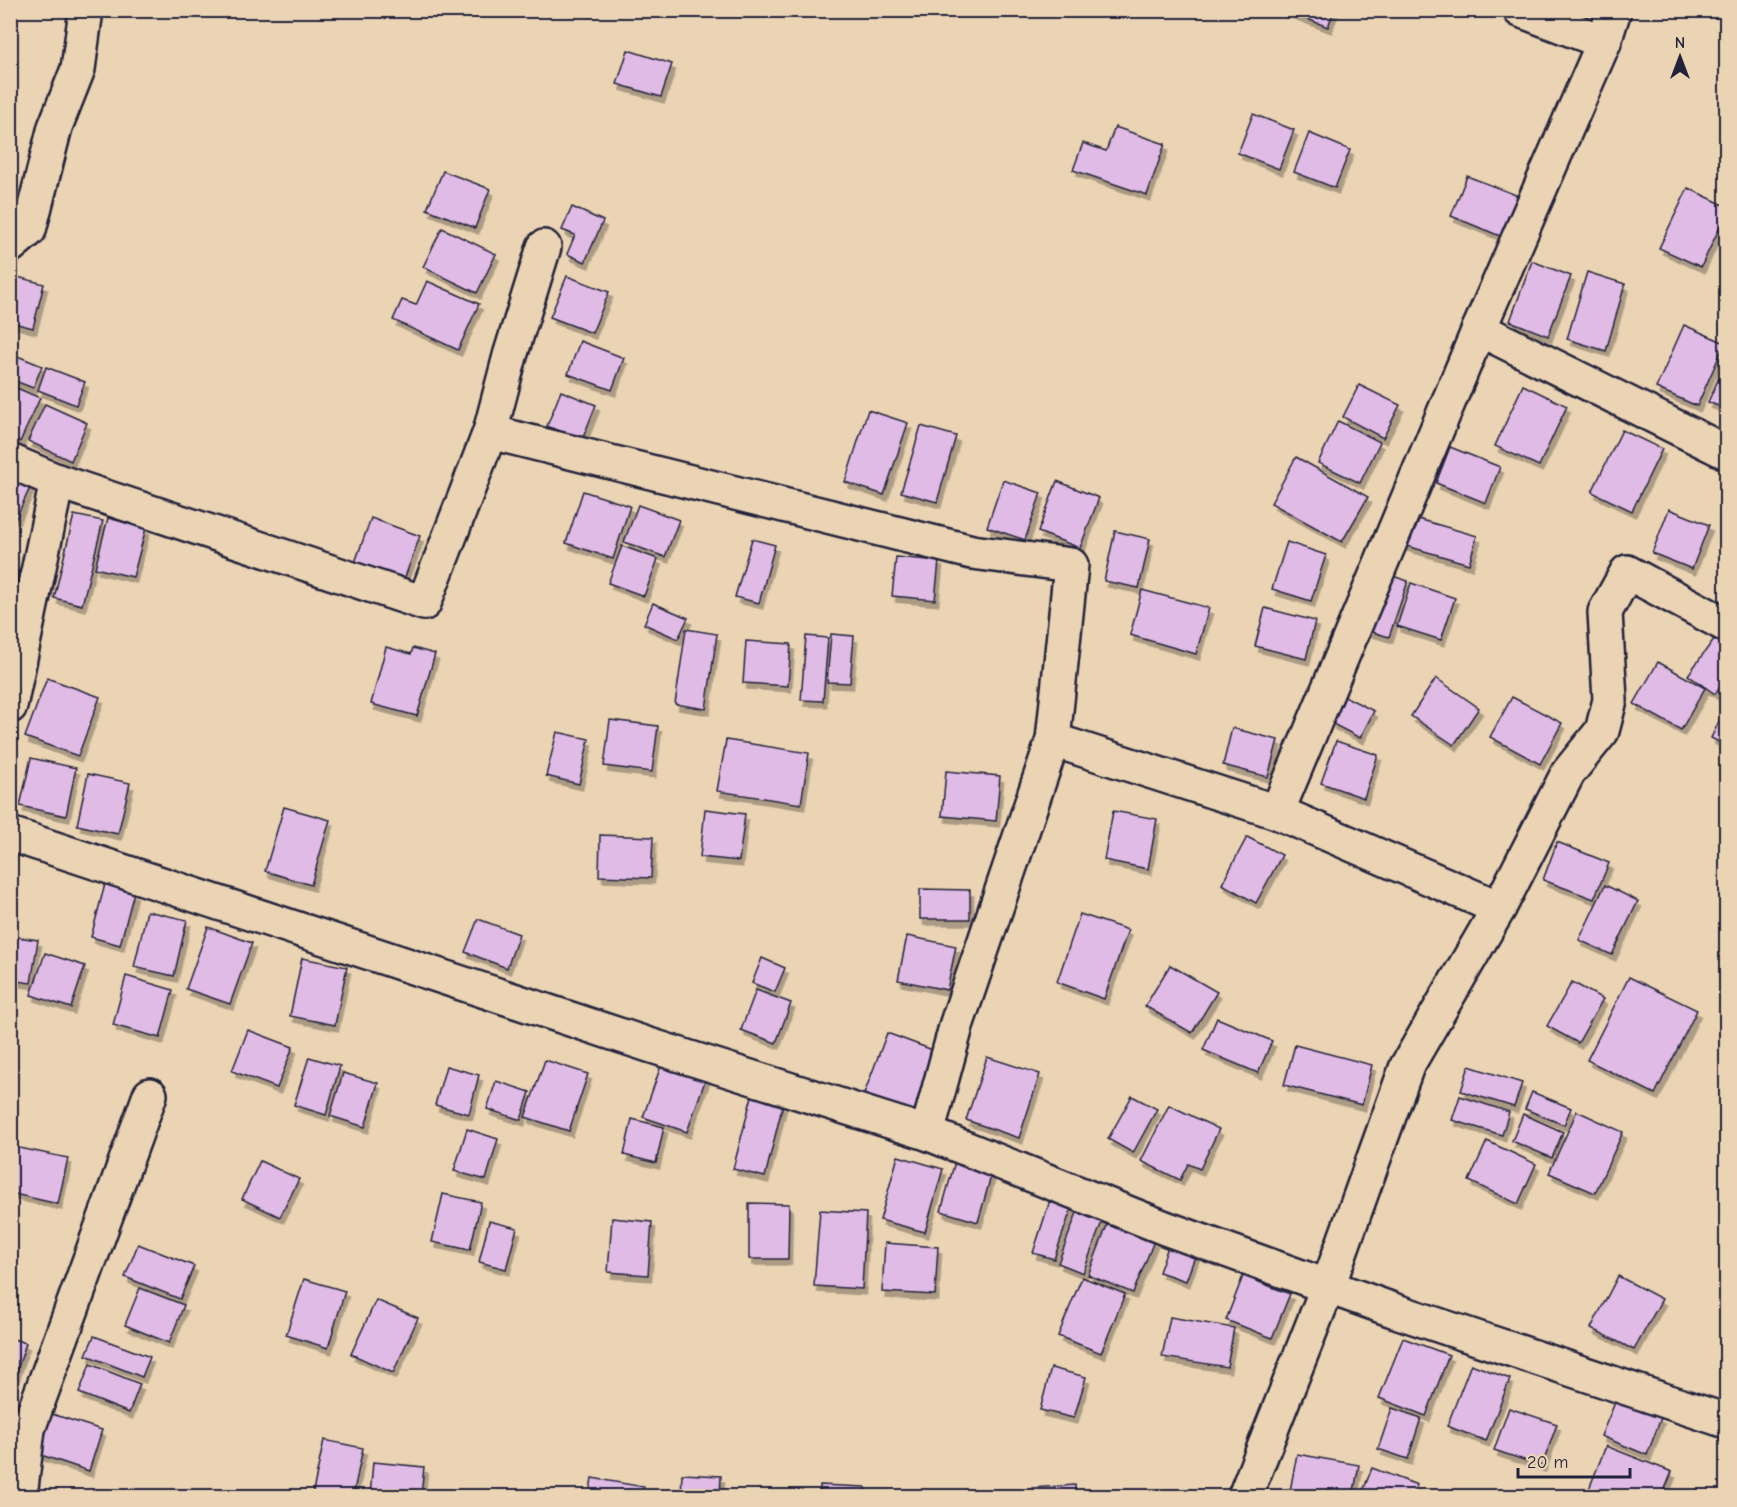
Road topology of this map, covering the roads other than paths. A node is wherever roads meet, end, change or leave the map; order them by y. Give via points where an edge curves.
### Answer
1 (87, 10) edge
2 (1520, 10) edge
3 (1614, 10) edge
4 (1604, 42) junction
5 (10, 246) edge
6 (544, 247) dead end
7 (1479, 329) junction
8 (490, 432) junction
9 (1726, 452) edge
10 (10, 461) edge
11 (57, 481) junction
12 (1726, 625) edge
13 (10, 706) edge
14 (1053, 741) junction
15 (1277, 813) junction
16 (10, 834) edge
17 (1499, 908) junction
18 (150, 1095) dead end
19 (927, 1133) junction
20 (1328, 1286) junction
21 (1726, 1421) edge
22 (28, 1495) edge
23 (1245, 1497) edge

1 - 5 street via 78,69 55,127 29,230
2 - 4 street
3 - 4 street
4 - 7 street
6 - 8 street
7 - 9 street
7 - 15 street
8 - 11 street via 424,603
8 - 14 street via 972,552 1071,566
10 - 11 street
11 - 13 street
12 - 17 street via 1627,572 1605,612 1610,700 1602,731 1568,773
14 - 15 street
14 - 19 street via 957,1023
15 - 17 street
16 - 19 street via 638,1042
17 - 20 street via 1407,1066
18 - 22 street via 28,1429
19 - 20 street via 1165,1228
20 - 21 street
20 - 23 street

